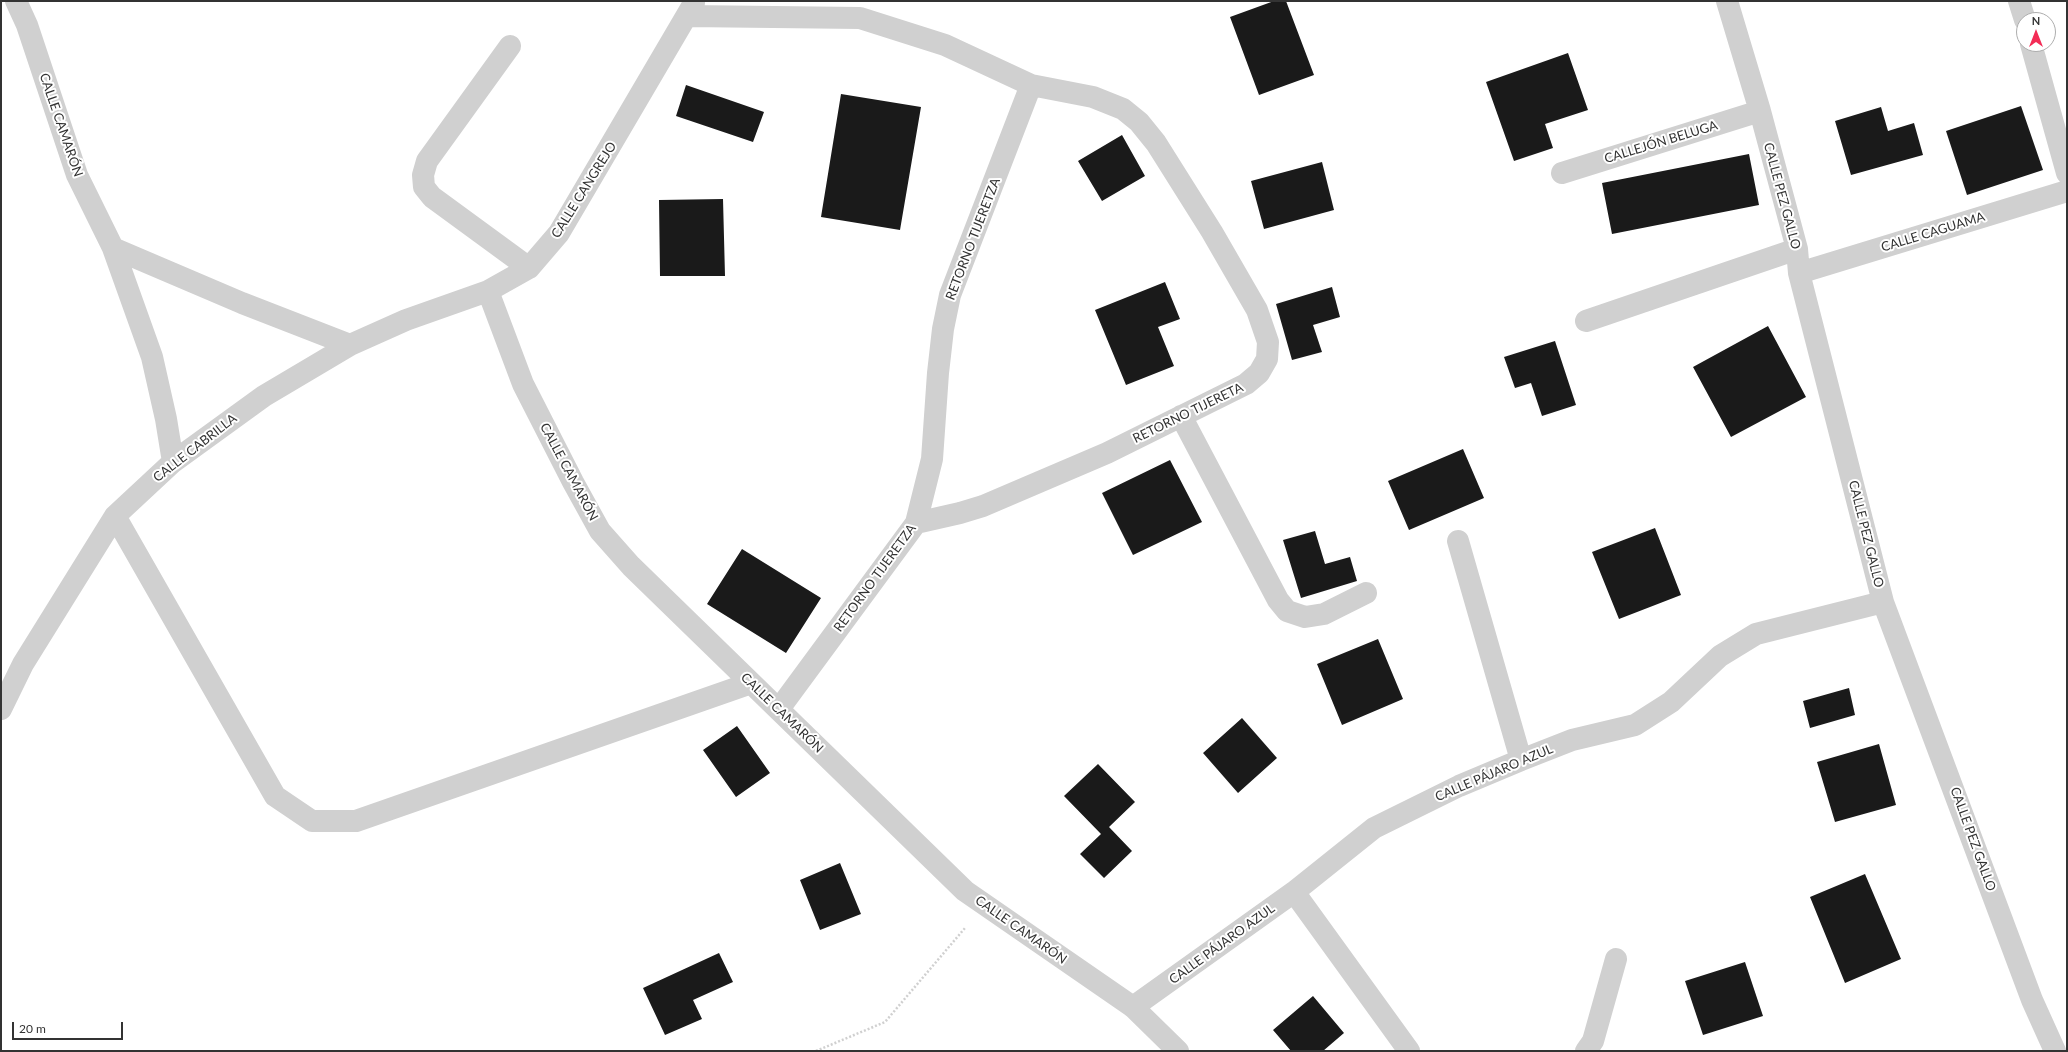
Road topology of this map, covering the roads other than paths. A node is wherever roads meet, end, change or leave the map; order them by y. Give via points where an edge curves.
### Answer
1 (16, 1) edge
2 (1727, 1) edge
3 (2019, 1) edge
4 (691, 8) edge
5 (2022, 12) edge
6 (510, 46) dead end
7 (2033, 52) edge
8 (1031, 85) junction
9 (1760, 111) junction
10 (1562, 173) dead end
11 (2067, 173) edge
12 (2067, 191) edge
13 (112, 248) junction
14 (1797, 249) junction
15 (529, 268) junction
16 (1799, 273) junction
17 (488, 291) junction
18 (1586, 321) dead end
19 (350, 344) junction
20 (1181, 416) junction
21 (173, 462) junction
22 (115, 516) junction
23 (916, 523) junction
24 (1458, 541) dead end
25 (1366, 593) dead end
26 (1883, 602) junction
27 (751, 684) junction
28 (779, 709) junction
29 (1, 710) edge
30 (1521, 760) junction
31 (1294, 892) junction
32 (1616, 959) dead end
33 (1134, 1006) junction
34 (1178, 1051) edge
35 (1409, 1051) edge
36 (1586, 1051) edge
37 (2055, 1051) edge

1 - 13 street, CALLE CAMARÓN via 27,25 77,175
2 - 9 street, CALLE PEZ GALLO
3 - 5 street
4 - 8 street via 860,18 945,45
4 - 15 street, CALLE CANGREJO via 560,233
6 - 15 street via 427,161 423,175 424,187 432,197
7 - 11 street
8 - 20 street, RETORNO TIJERETA via 1093,98 1123,108 1139,122 1156,143 1212,232 1256,310 1268,342 1267,359 1259,373 1246,384
8 - 23 street, RETORNO TIJERETZA via 950,296 939,365 932,459
9 - 10 street, CALLEJÓN BELUGA
9 - 14 street, CALLE PEZ GALLO
12 - 16 street, CALLE CAGUAMA
13 - 19 street via 242,303
13 - 21 street, CALLE CAMARÓN via 152,357
14 - 16 street, CALLE PEZ GALLO
14 - 18 street
15 - 17 street, CALLE CANGREJO
16 - 26 street, CALLE PEZ GALLO
17 - 19 street, CALLE CANGREJO via 406,320
17 - 27 street, CALLE CAMARÓN via 523,384 600,532
19 - 21 street, CALLE CABRILLA via 264,396
20 - 23 street, RETORNO TIJERETA via 1107,453 983,506
20 - 25 street via 1278,600 1287,610 1305,617 1324,614
21 - 22 street, CALLE CABRILLA
22 - 27 street via 275,796 312,821 356,821
22 - 29 street, CALLE CABRILLA via 24,664
23 - 28 street, RETORNO TIJERETZA
24 - 30 street
26 - 30 street, CALLE PÁJARO AZUL via 1756,634 1720,656 1671,702 1635,724 1572,740
26 - 37 street, CALLE PEZ GALLO via 2032,1000
27 - 28 street, CALLE CAMARÓN
28 - 33 street, CALLE CAMARÓN via 965,891
30 - 31 street, CALLE PÁJARO AZUL via 1459,786 1374,828
31 - 33 street, CALLE PÁJARO AZUL
31 - 35 street
32 - 36 street via 1593,1041
33 - 34 street, CALLE CAMARÓN

